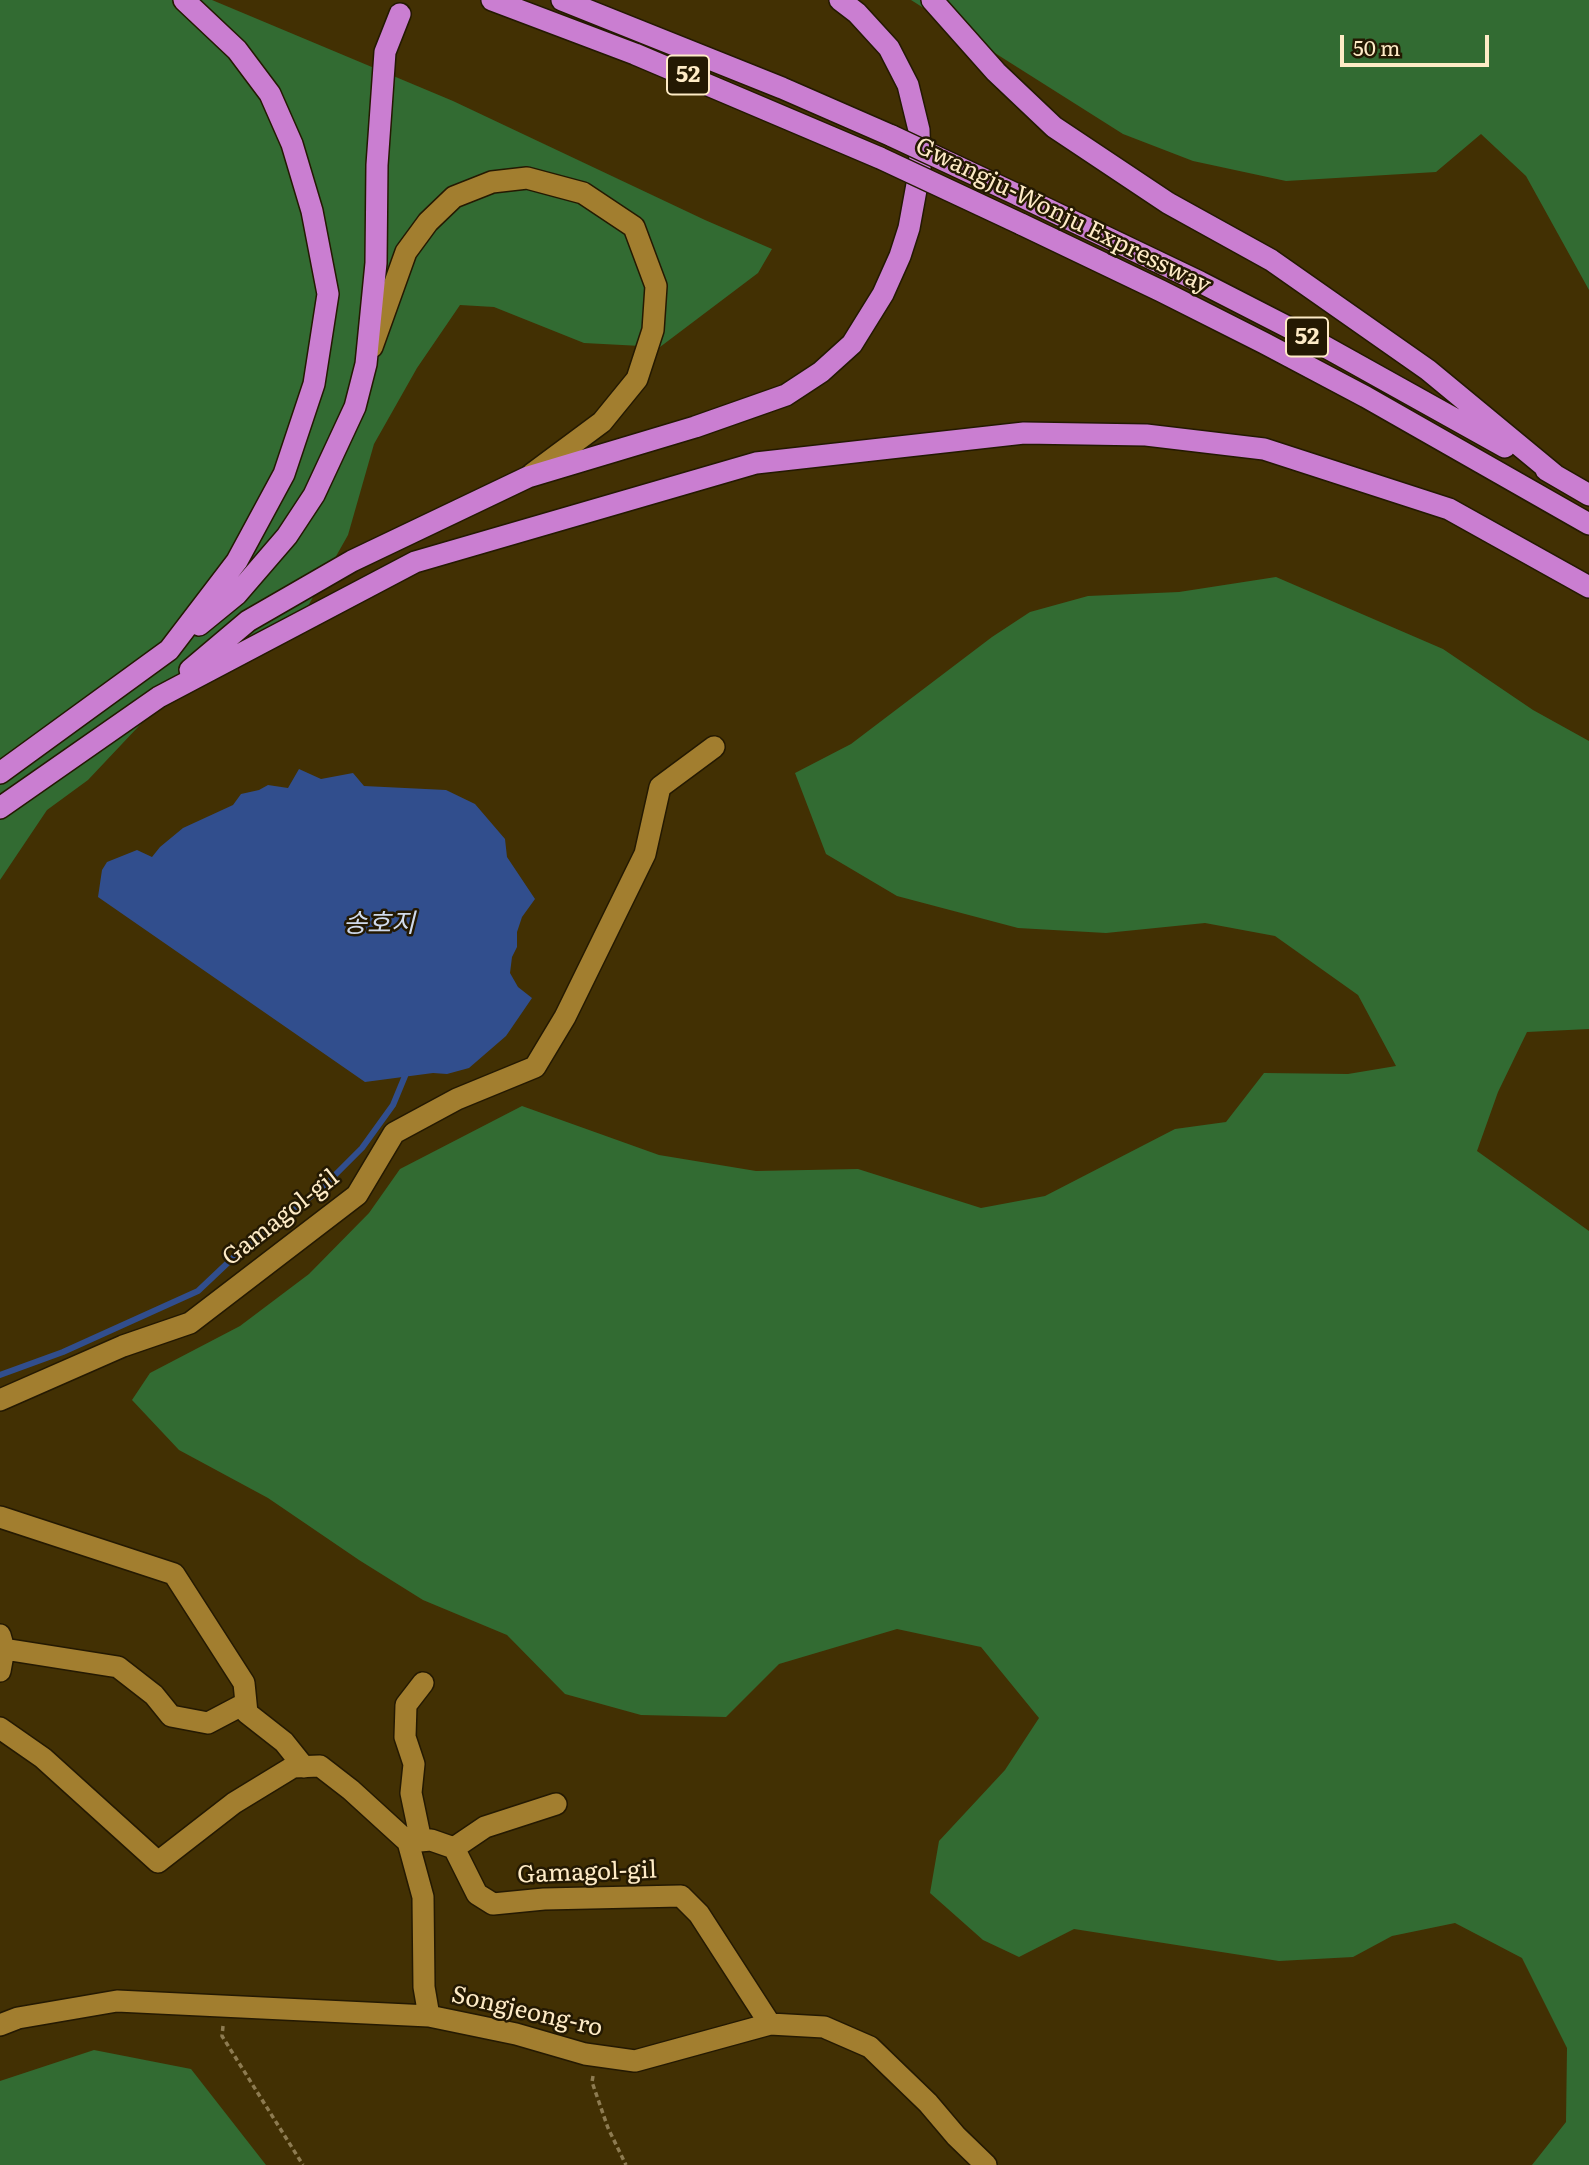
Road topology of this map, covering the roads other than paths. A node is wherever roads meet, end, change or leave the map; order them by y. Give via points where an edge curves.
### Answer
1 (184, 0) edge
2 (492, 0) edge
3 (562, 0) edge
4 (840, 0) edge
5 (932, 0) edge
6 (400, 14) dead end
7 (366, 364) junction
8 (1555, 475) junction
9 (528, 477) junction
10 (1589, 495) edge
11 (1589, 524) edge
12 (1589, 587) edge
13 (169, 650) junction
14 (159, 697) junction
15 (714, 747) dead end
16 (0, 773) edge
17 (0, 808) edge
18 (0, 1400) edge
19 (1, 1523) edge
20 (2, 1642) edge
21 (0, 1671) edge
22 (423, 1683) dead end
23 (246, 1703) junction
24 (0, 1728) edge
25 (304, 1767) junction
26 (555, 1804) dead end
27 (414, 1841) junction
28 (454, 1848) junction
29 (429, 2016) junction
30 (770, 2024) junction
31 (0, 2025) edge
32 (985, 2165) edge

1 - 13 highway via 237,50 270,94 292,144 312,211 328,294 314,384 284,474 237,561
2 - 11 highway, Gwangju-Wonju Expressway / 52, bridge via 635,54 880,158 1021,224 1264,343
3 - 8 highway, Gwangju-Wonju Expressway / 52, bridge via 892,136 1200,282
4 - 9 highway via 889,48 908,85 919,130 920,168 900,257 852,344 786,395
5 - 8 highway via 996,72 1054,127 1168,203 1271,260 1428,370
6 - 7 highway via 385,52 376,263
7 - 9 street via 406,252 454,197 492,182 527,177 583,193 634,227 656,286 653,330 638,379 602,422
7 - 13 highway via 336,452 287,536 237,594
8 - 10 highway, Gwangju-Wonju Expressway / 52
9 - 14 highway via 352,561 248,621
12 - 14 highway via 1449,509 1264,449 1146,435 1024,433 756,463 415,562
13 - 16 highway
14 - 17 highway
15 - 18 street, Gamagol-gil via 660,787 645,854 565,1017 535,1067 457,1099 394,1133 357,1195 190,1323 123,1346
19 - 23 street via 174,1574 244,1683
20 - 21 street
20 - 23 street via 118,1667 154,1695 171,1716 208,1723
22 - 27 street via 405,1706 405,1737 414,1764
23 - 25 street via 247,1713 284,1742
24 - 25 street via 43,1758 158,1862 234,1803 293,1767
25 - 27 street via 320,1766
26 - 28 street via 485,1827
27 - 28 street via 431,1840
27 - 29 street via 423,1897 424,1987
28 - 30 street, Gamagol-gil via 477,1894 493,1905 544,1899 681,1896 699,1914
29 - 30 street, Songjeong-ro via 595,2056 635,2061
29 - 31 street, Songjeong-ro via 117,2001
30 - 32 street, Songjeong-ro via 824,2027 870,2047

